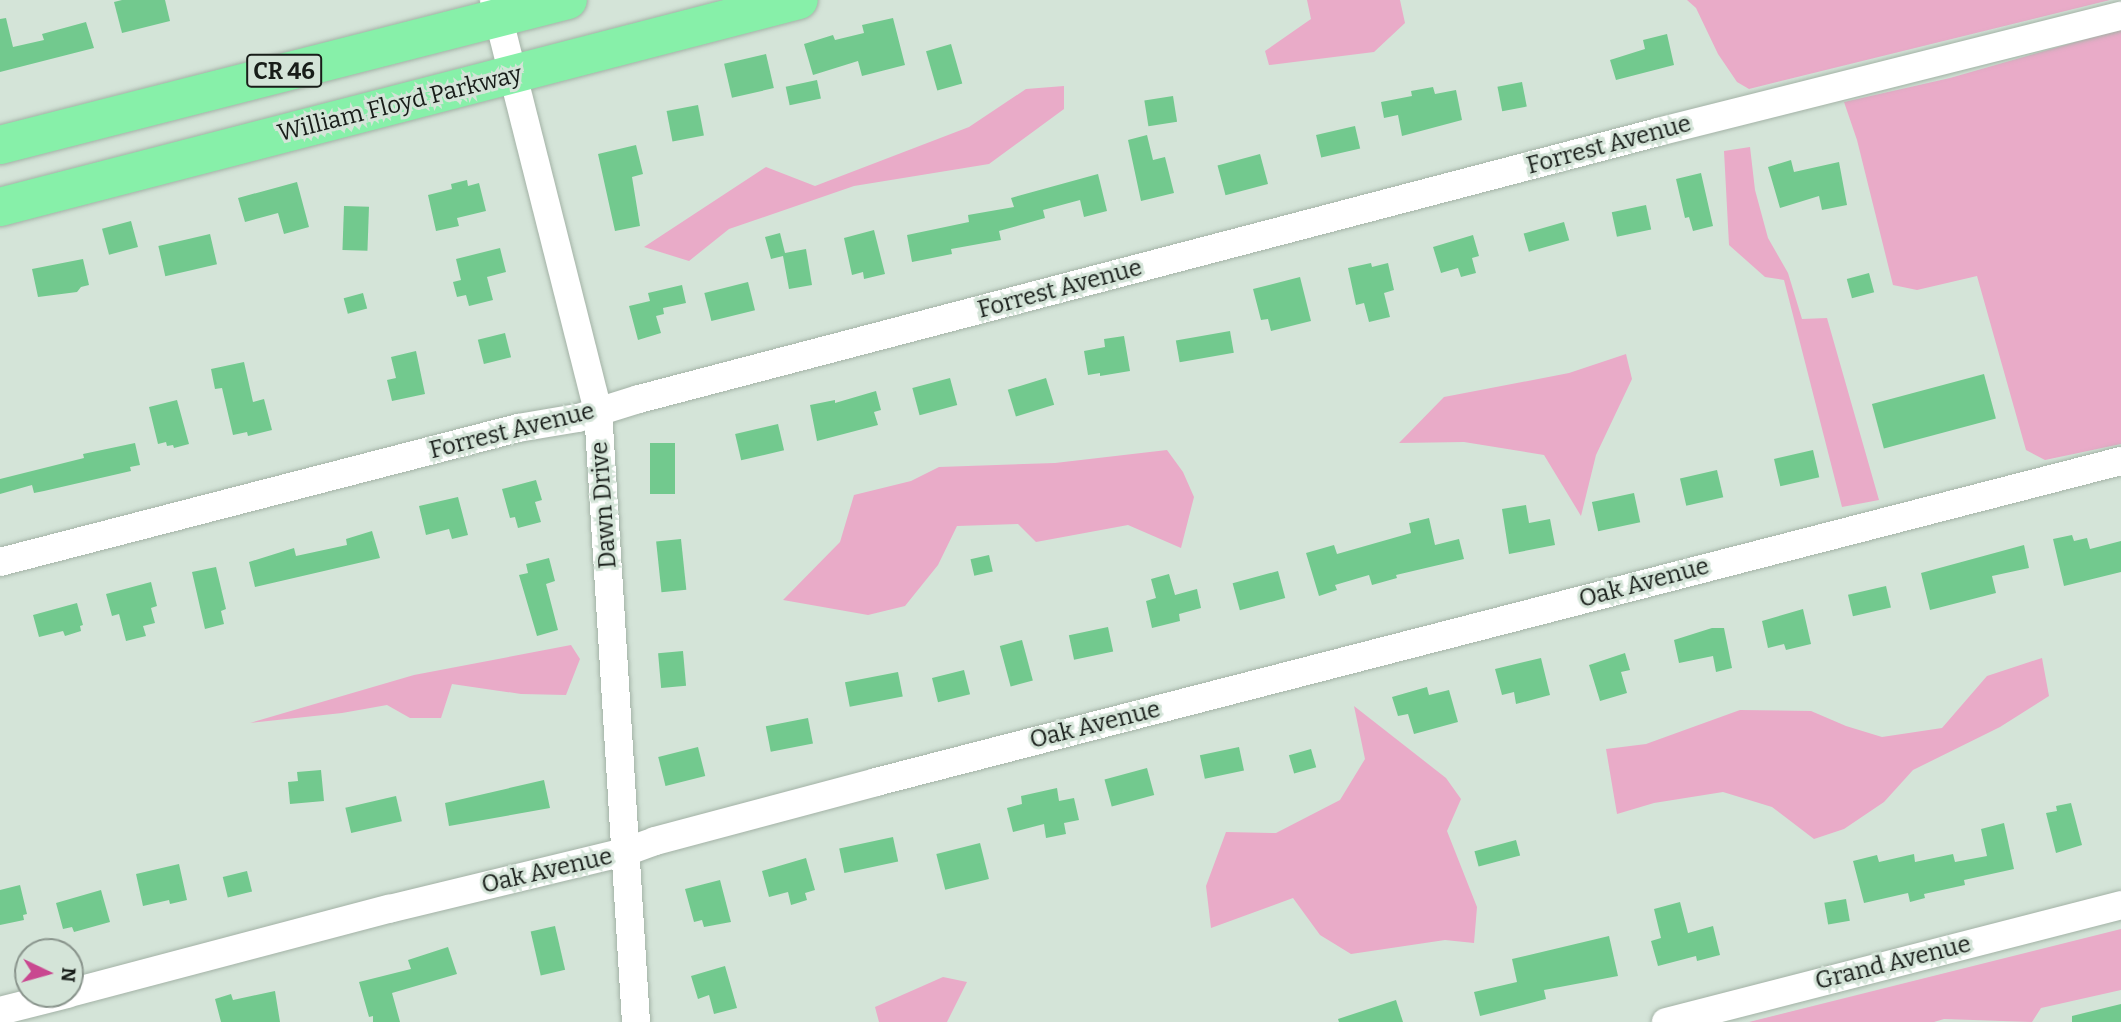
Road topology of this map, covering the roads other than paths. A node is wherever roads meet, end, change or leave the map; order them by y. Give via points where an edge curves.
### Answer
1 (568, 0) edge
2 (799, 0) edge
3 (496, 8) edge
4 (2121, 16) edge
5 (513, 74) junction
6 (0, 145) edge
7 (0, 206) edge
8 (598, 410) junction
9 (2121, 461) edge
10 (0, 562) edge
11 (625, 852) junction
12 (2121, 905) edge
13 (84, 990) edge
14 (636, 1022) edge
15 (1666, 1022) edge

1 - 3 highway, CR 46
2 - 5 highway, William Floyd Parkway / CR 46
3 - 5 street, Dawn Drive
3 - 6 highway, CR 46
4 - 8 street, Forrest Avenue via 1658,132
5 - 7 highway, William Floyd Parkway / CR 46
5 - 8 street, Dawn Drive
8 - 10 street, Forrest Avenue
8 - 11 street, Dawn Drive
9 - 11 street, Oak Avenue via 876,782
11 - 13 street, Oak Avenue
11 - 14 street, Dawn Drive
12 - 15 street, Grand Avenue

